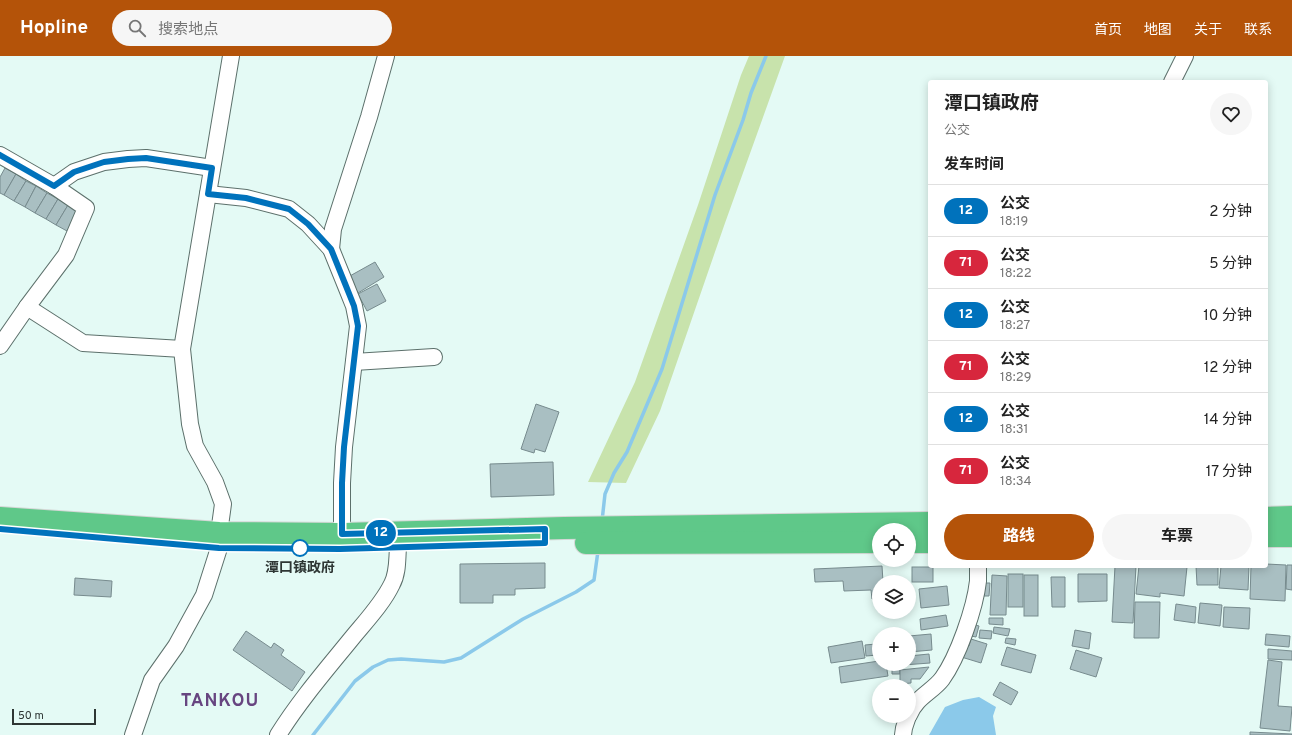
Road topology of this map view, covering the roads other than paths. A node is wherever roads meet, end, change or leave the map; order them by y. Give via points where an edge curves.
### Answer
1 (231, 56) edge
2 (386, 56) edge
3 (1185, 56) edge
4 (1173, 80) edge
5 (0, 155) edge
6 (212, 168) junction
7 (54, 186) junction
8 (208, 194) junction
9 (331, 249) junction
10 (27, 307) junction
11 (0, 346) edge
12 (182, 349) junction
13 (434, 356) dead end
14 (354, 362) junction
15 (1292, 517) edge
16 (0, 518) edge
17 (1268, 518) edge
18 (928, 523) edge
19 (0, 529) edge
20 (342, 534) junction
21 (635, 535) junction
22 (555, 536) junction
23 (1268, 536) edge
24 (1292, 536) edge
25 (219, 540) junction
26 (872, 542) edge
27 (916, 542) edge
28 (928, 542) edge
29 (398, 548) junction
30 (978, 568) edge
31 (916, 702) edge
32 (906, 723) edge
33 (133, 735) edge
34 (278, 735) edge
35 (903, 735) edge

1 - 6 street
2 - 9 street via 333,229
3 - 4 street
5 - 7 street
6 - 7 street via 146,158 128,159 104,162 74,172
6 - 8 street
7 - 10 street via 86,208 66,255
8 - 9 street via 246,198 289,209 308,224
8 - 12 street
9 - 14 street via 354,306 358,326
10 - 11 street
10 - 12 street via 82,343
12 - 25 street via 190,424 195,446 215,482 223,504
13 - 14 street
14 - 20 street via 344,447
15 - 17 highway
16 - 25 highway
18 - 21 highway
19 - 25 highway
20 - 22 highway
20 - 25 highway
21 - 22 highway
21 - 26 highway
22 - 29 highway
23 - 24 highway
25 - 29 highway via 340,549
25 - 33 street via 204,595 176,646 152,680
27 - 28 highway
29 - 34 street via 393,582 386,594 312,686
30 - 31 street via 978,581 968,619 950,665 941,680
32 - 35 street

